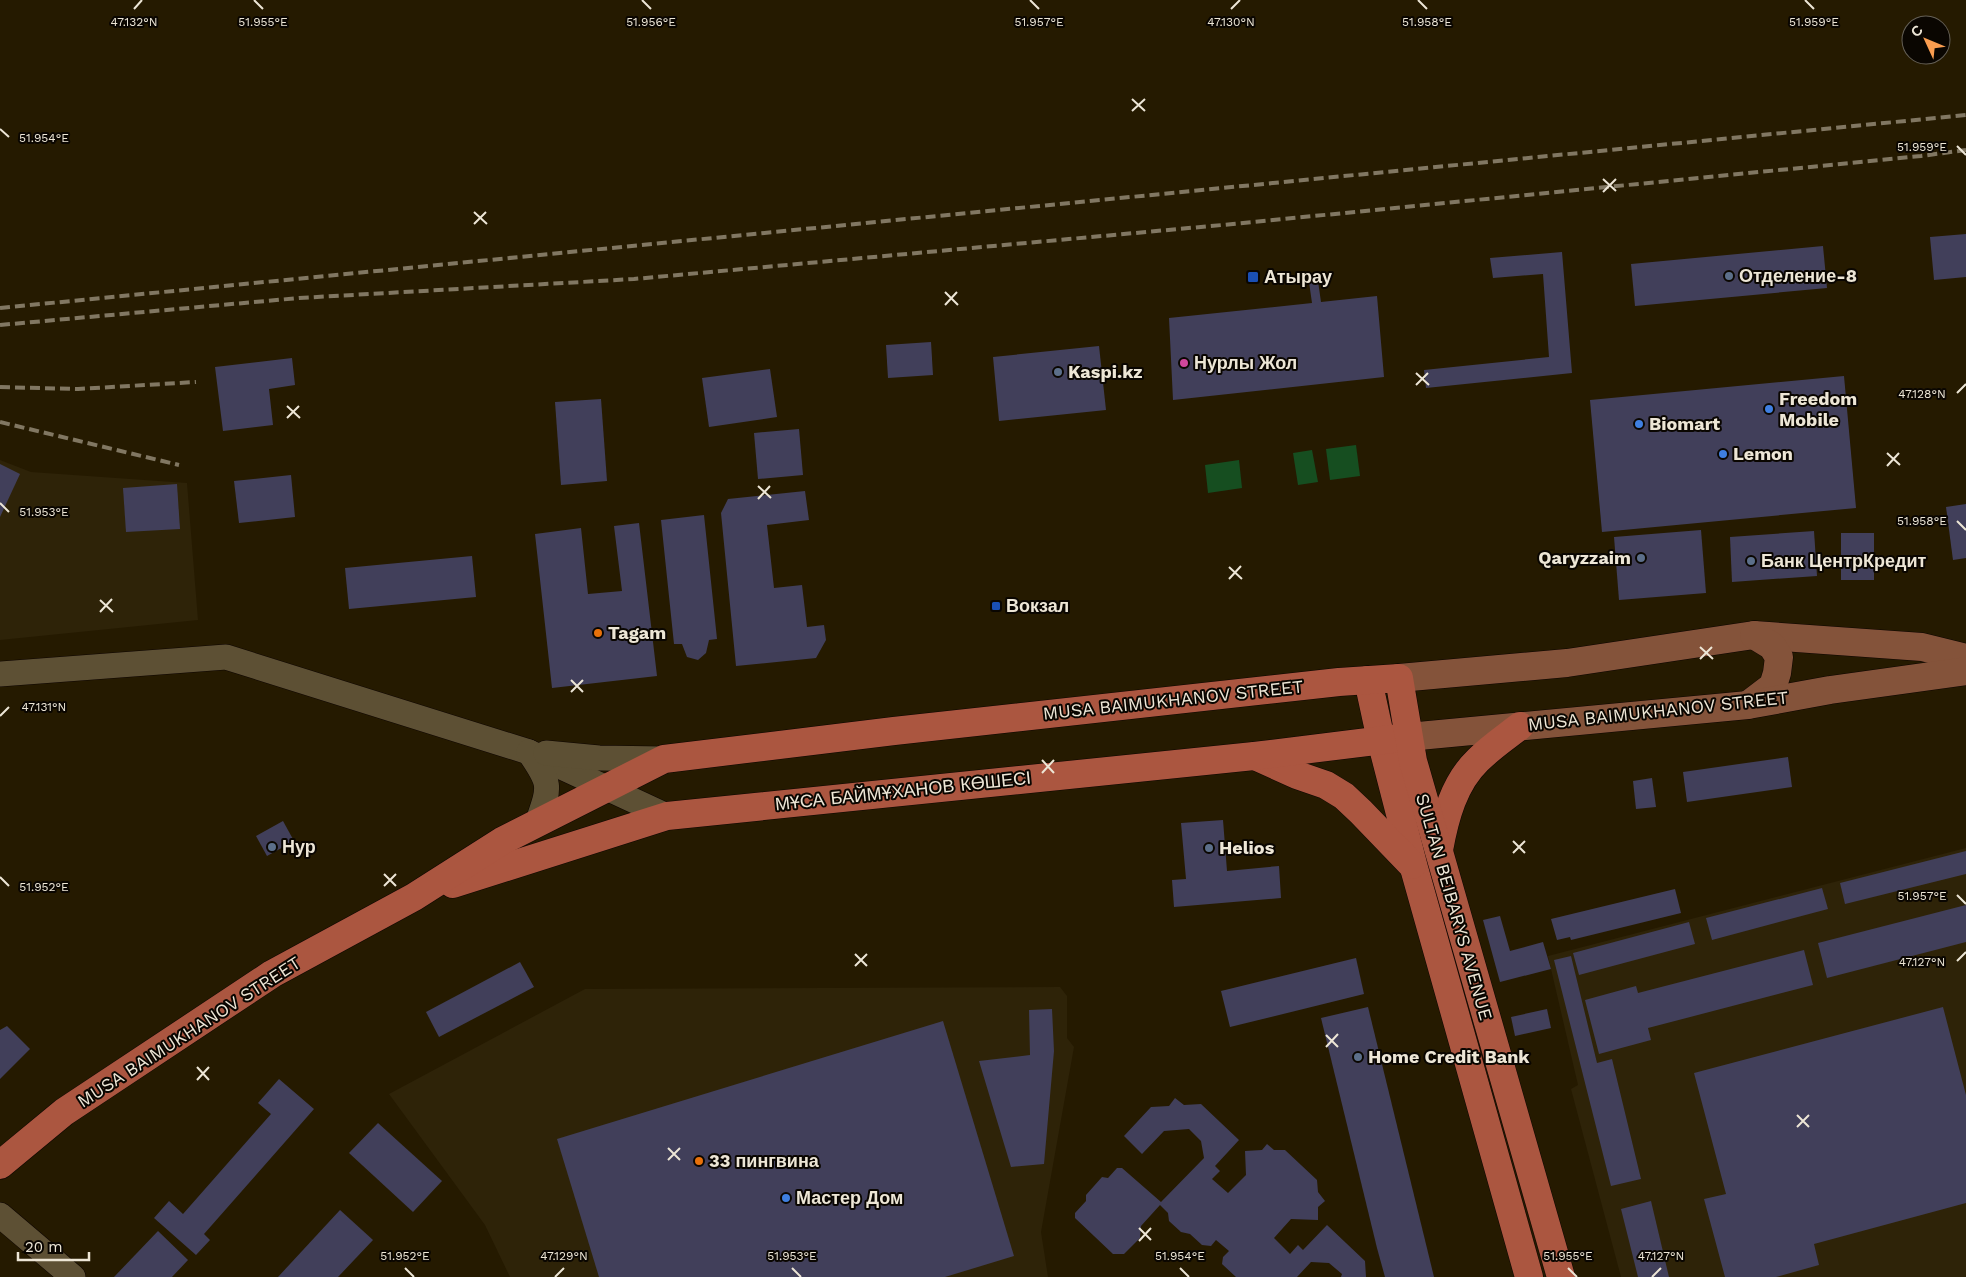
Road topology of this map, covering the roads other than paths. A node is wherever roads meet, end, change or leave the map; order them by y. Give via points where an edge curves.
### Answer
1 (1754, 635) junction
2 (1966, 658) edge
3 (1966, 671) edge
4 (0, 674) edge
5 (1399, 678) junction
6 (1368, 680) junction
7 (1748, 705) junction
8 (1520, 726) junction
9 (1408, 737) junction
10 (1381, 740) junction
11 (529, 752) junction
12 (1254, 756) junction
13 (664, 759) junction
14 (606, 788) junction
15 (667, 816) junction
16 (537, 824) junction
17 (1438, 854) junction
18 (1414, 868) junction
19 (414, 897) junction
20 (0, 1166) edge
21 (0, 1215) edge
22 (73, 1277) edge
23 (1529, 1277) edge
24 (1561, 1277) edge

1 - 2 main road, MUSA BAIMUKHANOV STREET via 1922,647
1 - 5 main road, MUSA BAIMUKHANOV STREET via 1567,663
1 - 7 main road via 1772,646 1779,657 1773,686
3 - 7 main road, MUSA BAIMUKHANOV STREET
4 - 11 street via 226,657
5 - 6 main road, MUSA BAIMUKHANOV STREET
5 - 9 main road, SULTAN BEIBARYS AVENUE
6 - 10 main road, SULTAN BEIBARYS AVENUE
6 - 13 main road, MUSA BAIMUKHANOV STREET
7 - 8 main road, MUSA BAIMUKHANOV STREET
8 - 9 main road, MUSA BAIMUKHANOV STREET
8 - 17 main road via 1478,760 1462,780 1445,820
9 - 10 main road, МҰСА БАЙМҰХАНОВ КӨШЕСІ
9 - 17 main road, SULTAN BEIBARYS AVENUE
10 - 12 main road, МҰСА БАЙМҰХАНОВ КӨШЕСІ
10 - 18 main road, SULTAN BEIBARYS AVENUE
11 - 13 street
11 - 14 street
11 - 16 street via 544,774 548,793
12 - 15 main road, МҰСА БАЙМҰХАНОВ КӨШЕСІ
12 - 18 main road via 1326,784 1344,796
13 - 14 main road, MUSA BAIMUKHANOV STREET
14 - 15 street
14 - 16 main road, MUSA BAIMUKHANOV STREET
15 - 19 main road, MUSA BAIMUKHANOV STREET
16 - 19 main road, MUSA BAIMUKHANOV STREET via 502,841
17 - 24 main road, SULTAN BEIBARYS AVENUE
18 - 23 main road, SULTAN BEIBARYS AVENUE
19 - 20 main road, MUSA BAIMUKHANOV STREET via 272,974 64,1112
21 - 22 street

